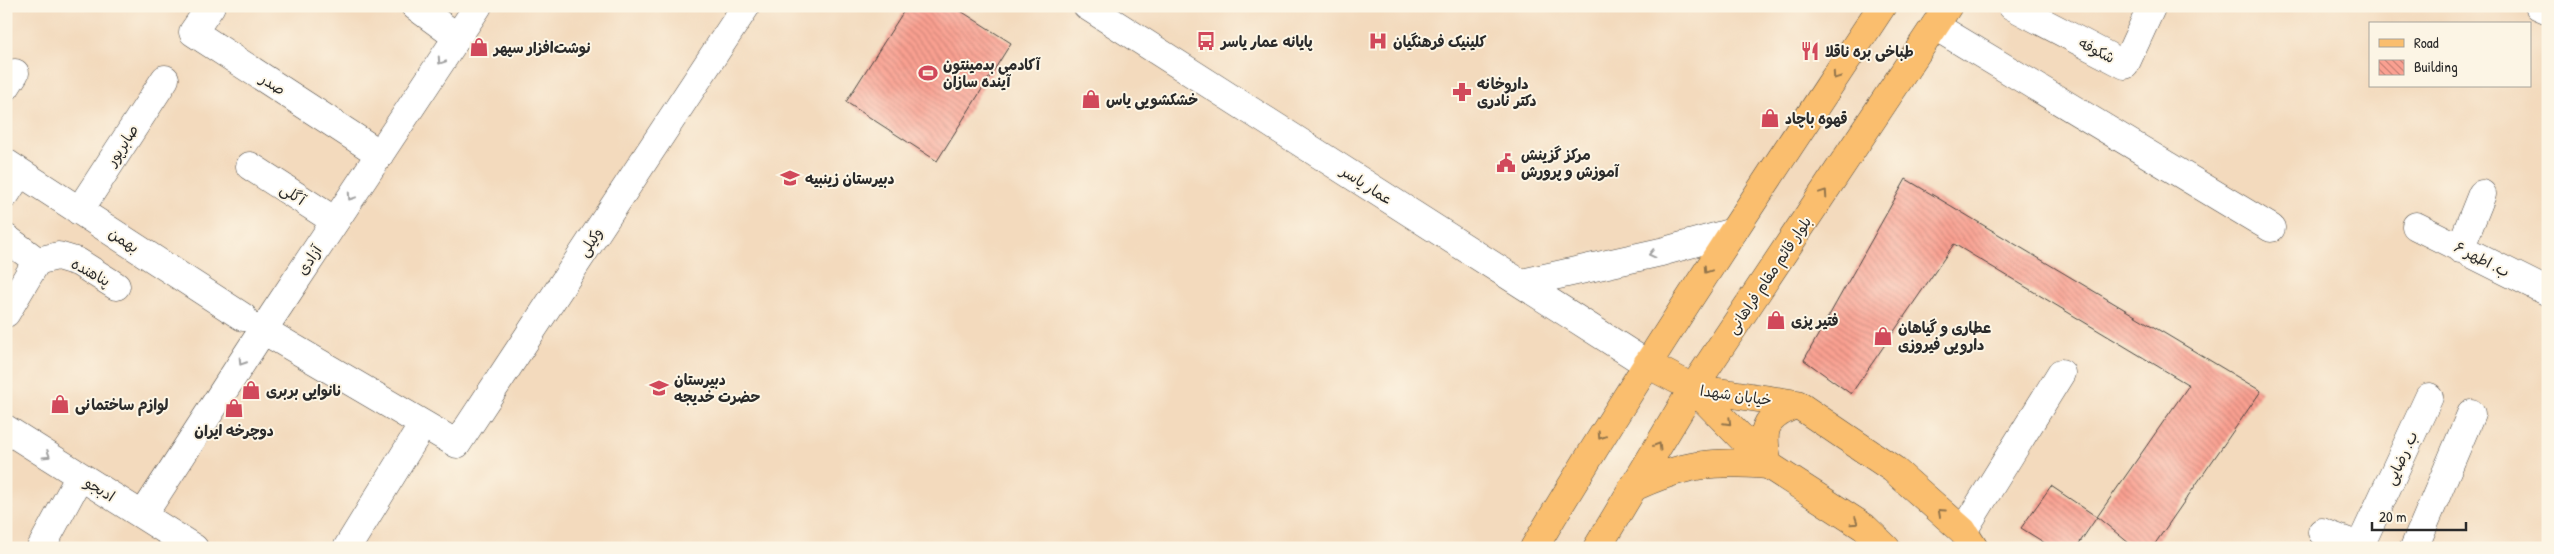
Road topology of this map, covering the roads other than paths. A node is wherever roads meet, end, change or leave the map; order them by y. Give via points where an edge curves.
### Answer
1 (211, 6) edge
2 (415, 6) edge
3 (478, 6) edge
4 (746, 6) edge
5 (1087, 6) edge
6 (1882, 6) edge
7 (2012, 6) edge
8 (2152, 6) edge
9 (2539, 6) edge
10 (2548, 10) edge
11 (1942, 16) edge
12 (458, 37) junction
13 (165, 80) dead end
14 (380, 154) junction
15 (250, 166) dead end
16 (11, 177) edge
17 (2482, 194) dead end
18 (80, 211) junction
19 (335, 221) junction
20 (2416, 226) dead end
21 (2271, 228) dead end
22 (1733, 232) junction
23 (6, 238) edge
24 (2460, 249) junction
25 (37, 261) junction
26 (1522, 283) junction
27 (116, 286) dead end
28 (2548, 292) edge
29 (6, 313) edge
30 (253, 323) junction
31 (1647, 364) junction
32 (2061, 373) dead end
33 (1693, 388) junction
34 (2429, 397) dead end
35 (1797, 404) junction
36 (2471, 414) dead end
37 (422, 426) junction
38 (6, 429) edge
39 (1768, 465) junction
40 (80, 476) junction
41 (1632, 488) junction
42 (143, 515) junction
43 (2322, 532) dead end
44 (1968, 540) edge
45 (2362, 547) edge
46 (41, 548) edge
47 (194, 548) edge
48 (347, 548) edge
49 (1534, 548) edge
50 (1597, 548) edge
51 (1886, 548) edge
52 (2414, 548) edge

1 - 14 street, صدر via 193,32
2 - 12 street
3 - 12 street, آزادی
4 - 37 street, وکیلی via 456,444
5 - 26 street, عمار یاسر
6 -> 22 main road
7 - 8 street, شکوفه via 2125,65
9 - 10 street
11 - 21 street
33 -> 11 main road, بلوار قائم مقام فراهانی
12 -> 14 street, آزادی
13 - 18 street, صابرپور
14 -> 19 street, آزادی
15 - 19 street, آگلی
16 - 18 street, بهمن
17 - 24 street
18 - 30 street, بهمن
19 - 30 street, آزادی
20 - 24 street, ب. اطهر ۶
22 -> 26 street via 1661,252
22 -> 31 main road
23 - 25 street
24 - 28 street, ب. اطهر ۶
25 - 27 street, پناهنده via 58,256 78,262
25 - 29 street
26 - 31 street, عمار یاسر
30 - 37 street, وکیلی
30 -> 42 street, آزادی
31 - 33 main road
31 -> 49 main road
32 - 44 street
33 - 35 main road, خیابان شهدا
33 -> 39 main road, خیابان شهدا
41 -> 33 main road, بلوار قائم مقام فراهانی
34 - 45 street, ب. رضایی
35 - 39 main road via 1776,413 1766,427 1764,442
44 -> 35 main road, خیابان شهدا via 1893,468
36 - 52 street
37 - 48 street
38 -> 40 street, ادبجو
39 - 41 main road via 1707,463 1670,471
39 -> 51 main road, خیابان شهدا via 1864,527
40 - 42 street, ادبجو
40 - 46 street
41 - 50 main road, بلوار قائم مقام فراهانی
42 - 47 street, ادبجو
43 - 45 street, ب. رضایی

